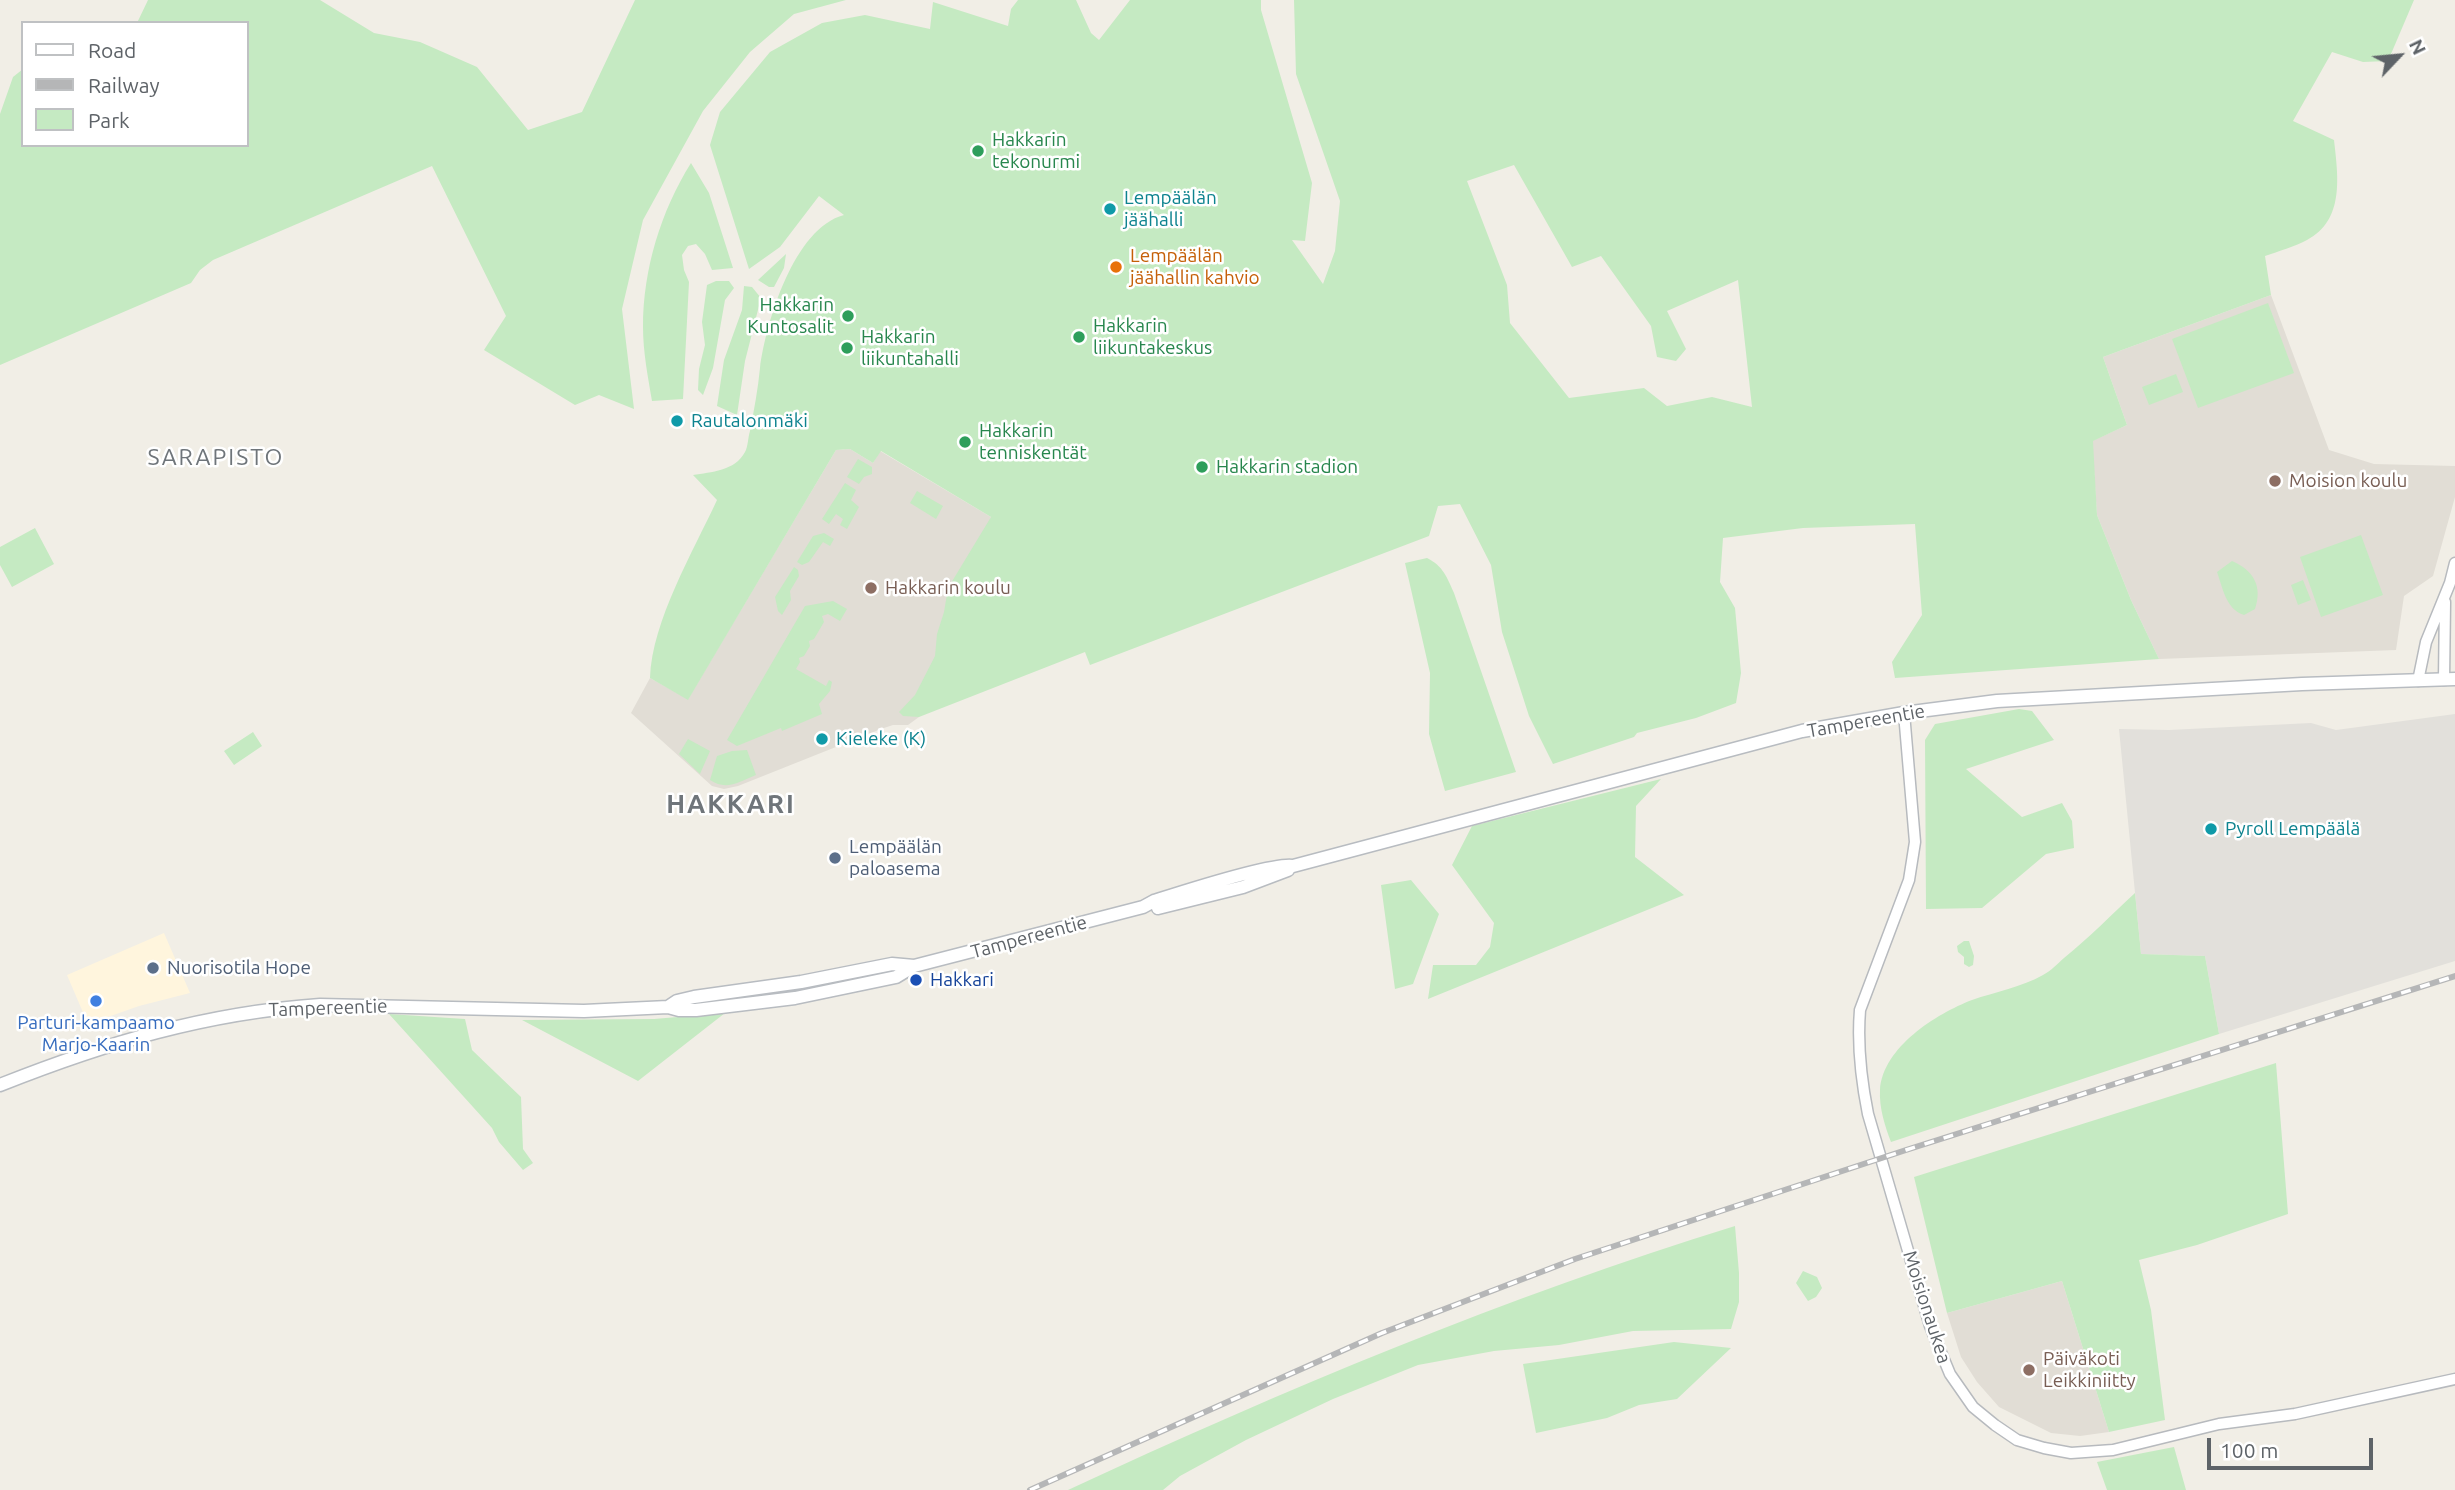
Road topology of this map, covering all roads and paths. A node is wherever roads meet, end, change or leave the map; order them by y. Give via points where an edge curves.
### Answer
1 (2455, 563) edge
2 (2445, 596) junction
3 (2450, 679) edge
4 (2418, 681) junction
5 (1904, 713) junction
6 (0, 1085) edge
7 (2455, 1379) edge

1 - 2 street
2 - 3 street via 2443,643
2 - 4 street via 2426,642
3 - 4 main road, Tampereentie
4 - 5 main road, Tampereentie via 1997,701
5 - 6 main road, Tampereentie via 1802,731 1264,870 1143,907 914,966 896,977 794,998 696,1010 277,1008 148,1033
5 - 7 street, Moisionaukea via 1915,842 1909,880 1860,1010 1860,1072 1930,1326 1950,1374 1973,1406 2017,1440 2084,1453

